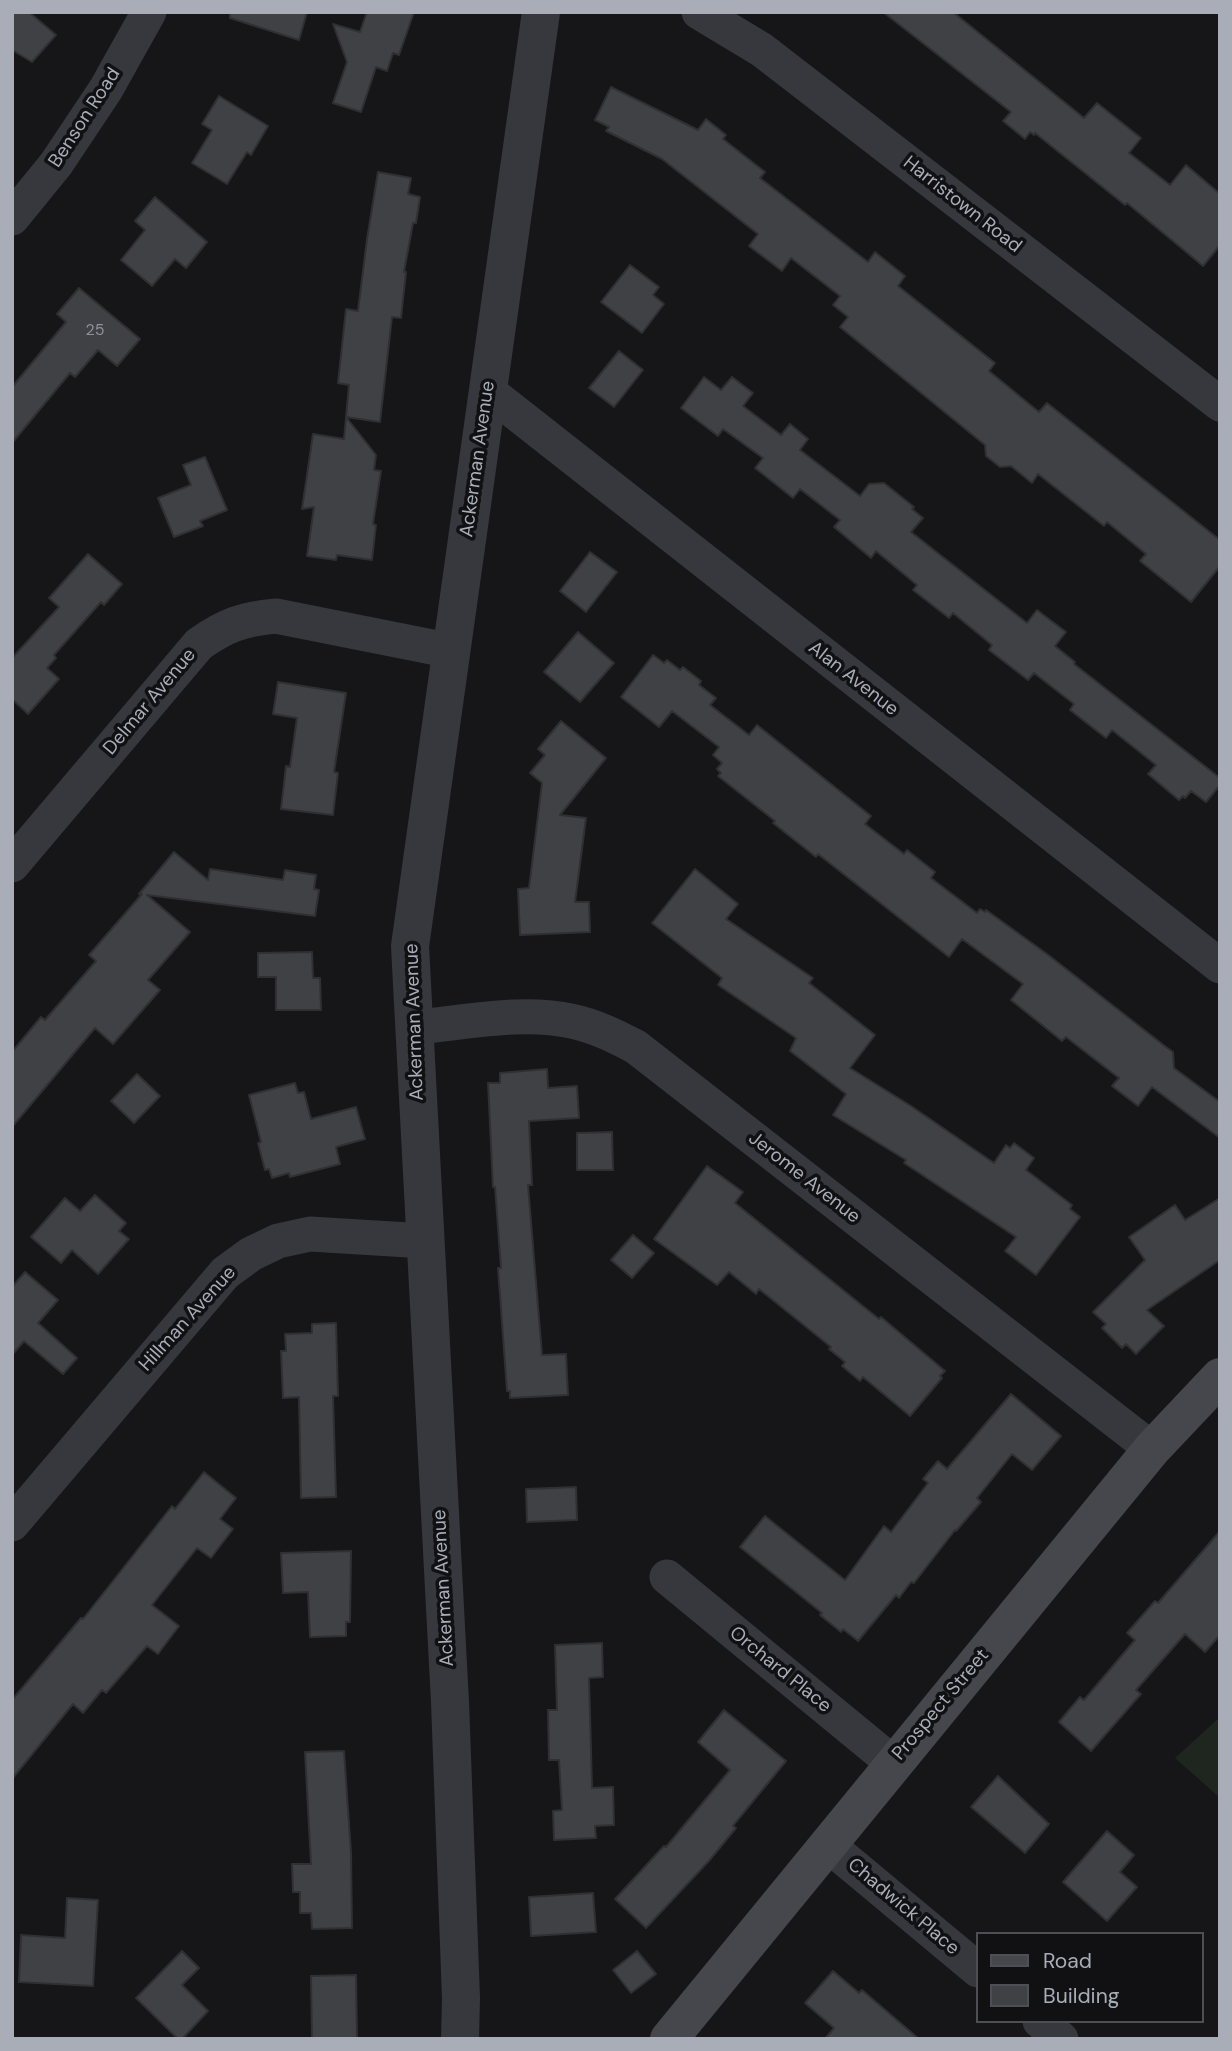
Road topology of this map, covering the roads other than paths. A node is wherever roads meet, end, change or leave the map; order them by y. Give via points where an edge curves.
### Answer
1 (149, 12) edge
2 (541, 12) edge
3 (699, 12) edge
4 (12, 218) edge
5 (488, 391) junction
6 (1220, 404) edge
7 (452, 651) junction
8 (12, 865) edge
9 (1220, 966) edge
10 (414, 1027) junction
11 (425, 1241) junction
12 (1220, 1377) edge
13 (1152, 1449) junction
14 (12, 1524) edge
15 (667, 1577) dead end
16 (893, 1763) junction
17 (828, 1845) junction
18 (976, 1968) edge
19 (1042, 2023) edge
20 (460, 2039) edge
21 (669, 2039) edge
22 (1061, 2039) edge

1 - 4 street, Benson Road via 106,89 56,164
2 - 5 street, Ackerman Avenue
3 - 6 street, Harristown Road via 762,50
5 - 7 street, Ackerman Avenue
5 - 9 street, Alan Avenue
7 - 8 street, Delmar Avenue via 276,616 247,618 221,628 199,644
7 - 10 street, Ackerman Avenue via 410,946
10 - 11 street, Ackerman Avenue
10 - 13 street, Jerome Avenue via 529,1017 568,1020 601,1029 636,1047
11 - 14 street, Hillman Avenue via 310,1234 278,1241 251,1254 225,1273
11 - 20 street, Ackerman Avenue via 450,1702
12 - 13 main road, Prospect Street
13 - 16 main road, Prospect Street
15 - 16 street, Orchard Place
16 - 17 main road, Prospect Street
17 - 18 street, Chadwick Place
17 - 21 main road, Prospect Street
19 - 22 street

